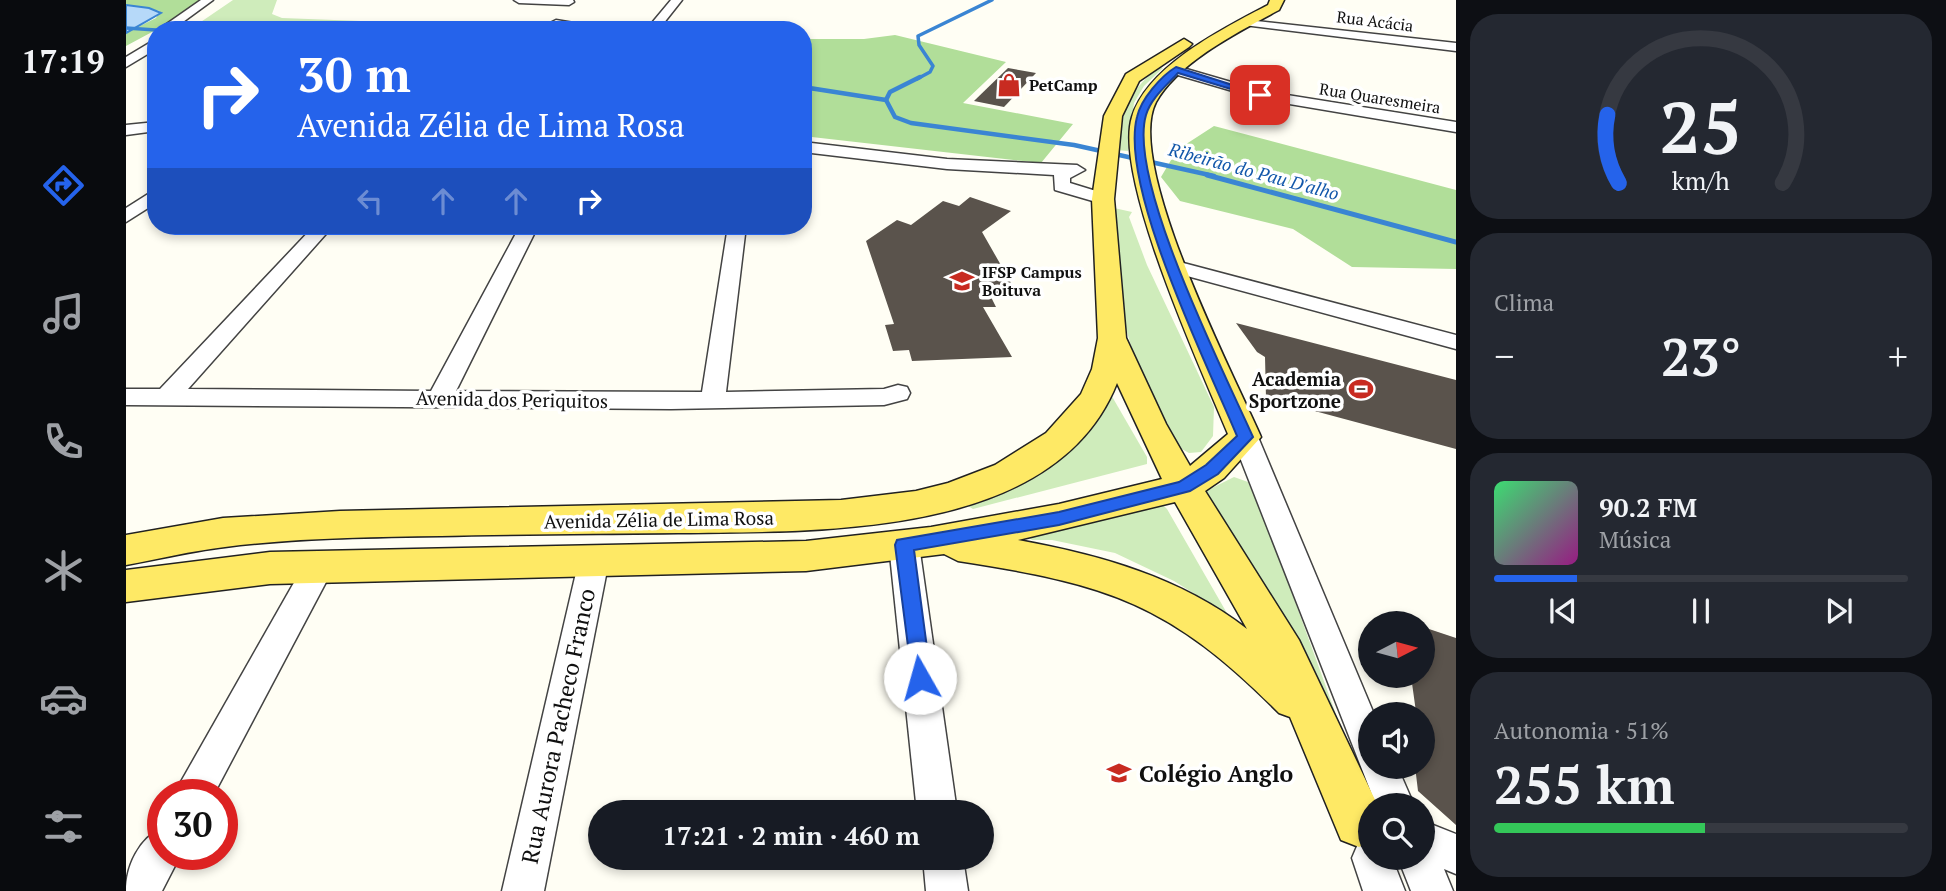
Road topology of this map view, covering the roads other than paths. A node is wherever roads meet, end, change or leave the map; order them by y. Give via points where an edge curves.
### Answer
1 (519, 0) edge
2 (677, 0) edge
3 (1254, 0) edge
4 (1277, 0) edge
5 (215, 1) edge
6 (570, 1) edge
7 (180, 21) edge
8 (189, 21) edge
9 (557, 21) edge
10 (660, 21) edge
11 (1248, 23) junction
12 (147, 40) edge
13 (1456, 47) edge
14 (147, 49) edge
15 (126, 51) edge
16 (126, 64) edge
17 (146, 65) dead end
18 (1176, 70) junction
19 (147, 127) edge
20 (1456, 127) edge
21 (126, 130) edge
22 (812, 148) edge
23 (1107, 160) junction
24 (1002, 168) junction
25 (1074, 171) junction
26 (1146, 175) junction
27 (1065, 188) junction
28 (1103, 199) junction
29 (147, 201) edge
30 (126, 218) edge
31 (316, 235) edge
32 (524, 235) edge
33 (736, 235) edge
34 (1172, 266) junction
35 (1112, 338) junction
36 (1456, 342) edge
37 (898, 393) dead end
38 (168, 396) junction
39 (126, 397) edge
40 (440, 398) junction
41 (713, 400) junction
42 (1245, 437) junction
43 (1184, 487) junction
44 (918, 543) junction
45 (126, 550) edge
46 (594, 560) junction
47 (319, 567) junction
48 (126, 586) edge
49 (1312, 716) junction
50 (1358, 719) edge
51 (200, 779) edge
52 (936, 800) edge
53 (1358, 817) edge
54 (1435, 846) edge
55 (1456, 854) edge
56 (151, 870) edge
57 (944, 870) edge
58 (1378, 870) edge
59 (1423, 870) edge
60 (139, 891) edge
61 (523, 891) edge
62 (947, 891) edge
63 (1384, 891) edge
64 (1432, 891) edge

1 - 6 street
2 - 10 street
3 - 23 main road via 1132,78 1113,116
4 - 11 main road
5 - 7 street
5 - 8 street
6 - 9 street
11 - 13 street, Rua Acácia
11 - 18 main road
12 - 15 street
14 - 16 street
16 - 17 street
18 - 20 street, Rua Quaresmeira via 1260,95
18 - 26 main road via 1152,96 1141,117
19 - 21 street
22 - 24 street
23 - 25 street
23 - 26 main road
23 - 28 main road
24 - 25 street
24 - 27 street
25 - 27 street via 1060,178
26 - 28 main road via 1130,204
26 - 34 main road
27 - 28 street
28 - 35 main road
29 - 30 street
31 - 38 street
32 - 40 street
33 - 41 street
34 - 36 street
34 - 42 main road
35 - 43 main road
35 - 45 main road, Avenida Zélia de Lima Rosa via 1110,361 1098,393 1080,421 1055,445 1009,474 932,501 799,516 376,523 247,531
37 - 41 street, Avenida dos Periquitos
38 - 39 street, Avenida dos Periquitos
38 - 40 street, Avenida dos Periquitos
40 - 41 street, Avenida dos Periquitos
42 - 43 main road, Avenida Zélia de Lima Rosa via 1212,470
42 - 50 street
43 - 44 main road, Avenida Zélia de Lima Rosa via 1059,519
43 - 49 main road via 1266,618
44 - 46 main road, Avenida Zélia de Lima Rosa via 806,556
44 - 49 main road, Avenida Zélia de Lima Rosa via 1073,564 1156,592 1236,642
44 - 52 street
46 - 47 main road, Avenida Zélia de Lima Rosa
46 - 61 street, Rua Aurora Pacheco Franco
47 - 48 main road, Avenida Zélia de Lima Rosa via 270,568
47 - 51 street
49 - 53 main road
54 - 55 street
56 - 60 street
57 - 62 street
58 - 63 street
59 - 64 street

